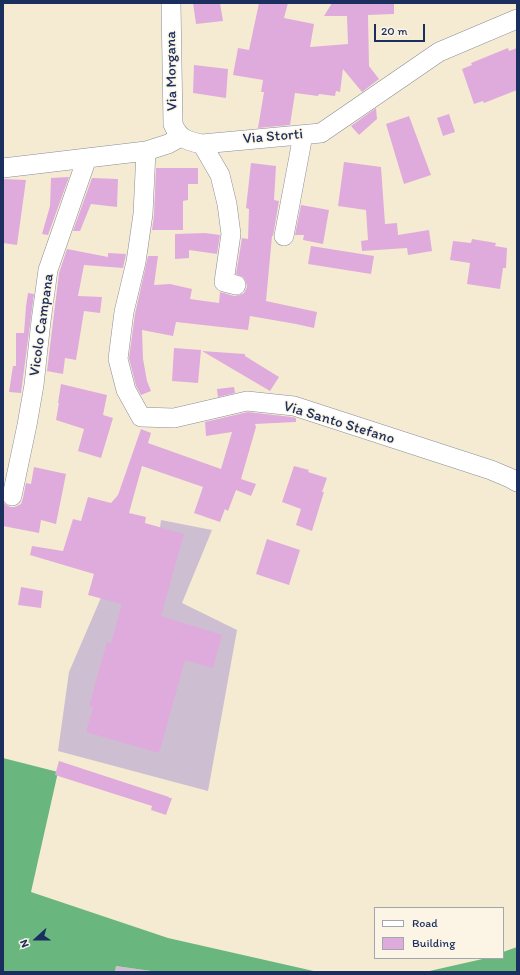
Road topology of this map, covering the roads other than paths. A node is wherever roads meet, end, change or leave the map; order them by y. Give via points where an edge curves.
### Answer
1 (171, 3) edge
2 (517, 19) edge
3 (303, 135) junction
4 (181, 137) junction
5 (202, 144) junction
6 (146, 151) junction
7 (87, 158) junction
8 (3, 168) edge
9 (284, 236) dead end
10 (236, 285) dead end
11 (517, 482) edge
12 (12, 496) dead end

1 - 4 street, Via Morgana via 173,124
2 - 3 street, Via Storti via 439,52 321,133
3 - 5 street, Via Storti
3 - 9 street
4 - 5 street, Via Storti via 189,142
4 - 6 street
5 - 10 street via 220,175 227,204 231,234 224,282
6 - 7 street
6 - 11 street, Via Santo Stefano via 143,214 136,262 124,312 118,359 126,390 141,417 174,418 247,401 294,406 491,470
7 - 8 street
7 - 12 street, Vicolo Campana via 48,270 34,385

